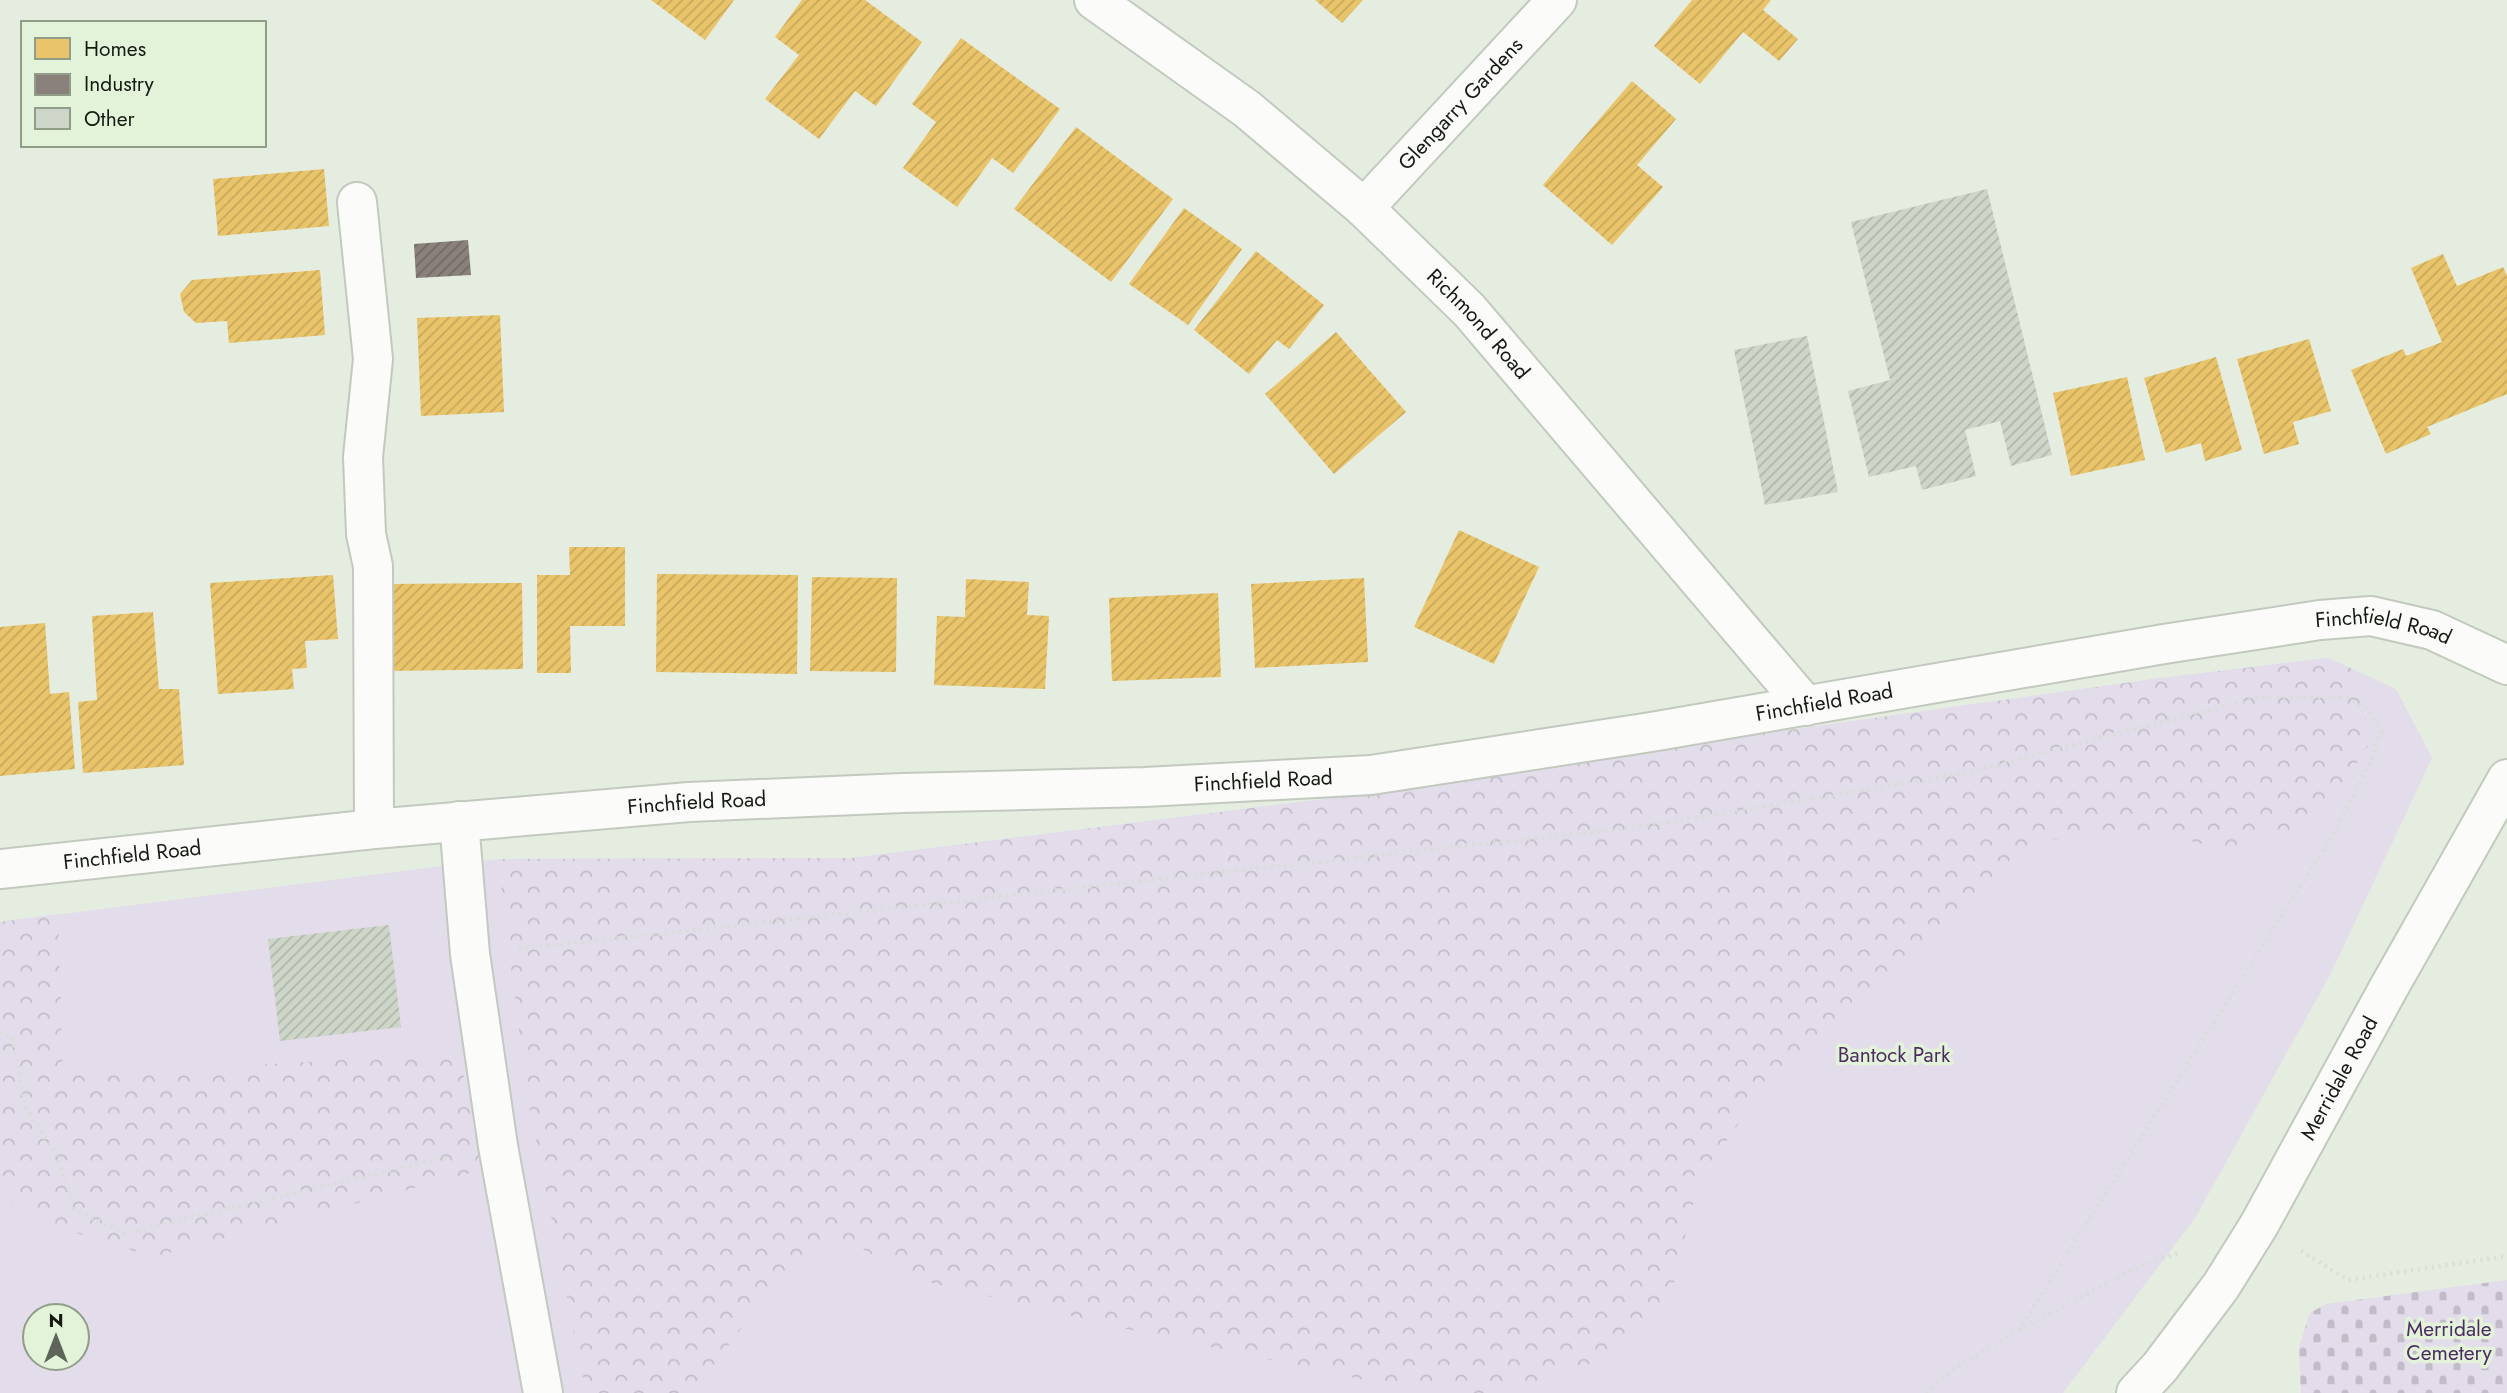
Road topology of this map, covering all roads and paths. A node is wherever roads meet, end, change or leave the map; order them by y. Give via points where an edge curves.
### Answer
1 (1094, 0) edge
2 (1557, 0) edge
3 (357, 202) dead end
4 (1364, 208) junction
5 (2507, 665) edge
6 (1806, 706) junction
7 (2507, 779) edge
8 (459, 821) junction
9 (374, 829) junction
10 (0, 869) edge
11 (470, 954) junction
12 (0, 1032) edge
13 (498, 1146) junction
14 (2259, 1225) junction
15 (2186, 1250) dead end
16 (2507, 1256) edge
17 (2019, 1330) junction
18 (2157, 1384) edge
19 (543, 1393) edge
20 (1927, 1393) edge

1 - 4 street, Richmond Road via 1247,109
2 - 4 street, Glengarry Gardens
3 - 9 street via 373,359 363,457 366,534 373,566
4 - 6 street, Richmond Road via 1469,310
5 - 6 street, Finchfield Road via 2432,630 2371,617 2320,620 2164,644
6 - 8 street, Finchfield Road via 1371,775 689,802
7 - 14 street, Merridale Road
8 - 9 street, Finchfield Road
8 - 11 street
9 - 10 street, Finchfield Road
11 - 13 street
11 - 17 path via 1646,826 1965,773 2259,697 2347,698 2369,711 2381,731 2371,762 2330,838
12 - 13 path via 12,1038 26,1108 57,1157 75,1210 125,1233
13 - 19 street
14 - 16 path via 2348,1280
14 - 18 street, Merridale Road
15 - 17 path via 2138,1267
17 - 20 path via 1952,1370

